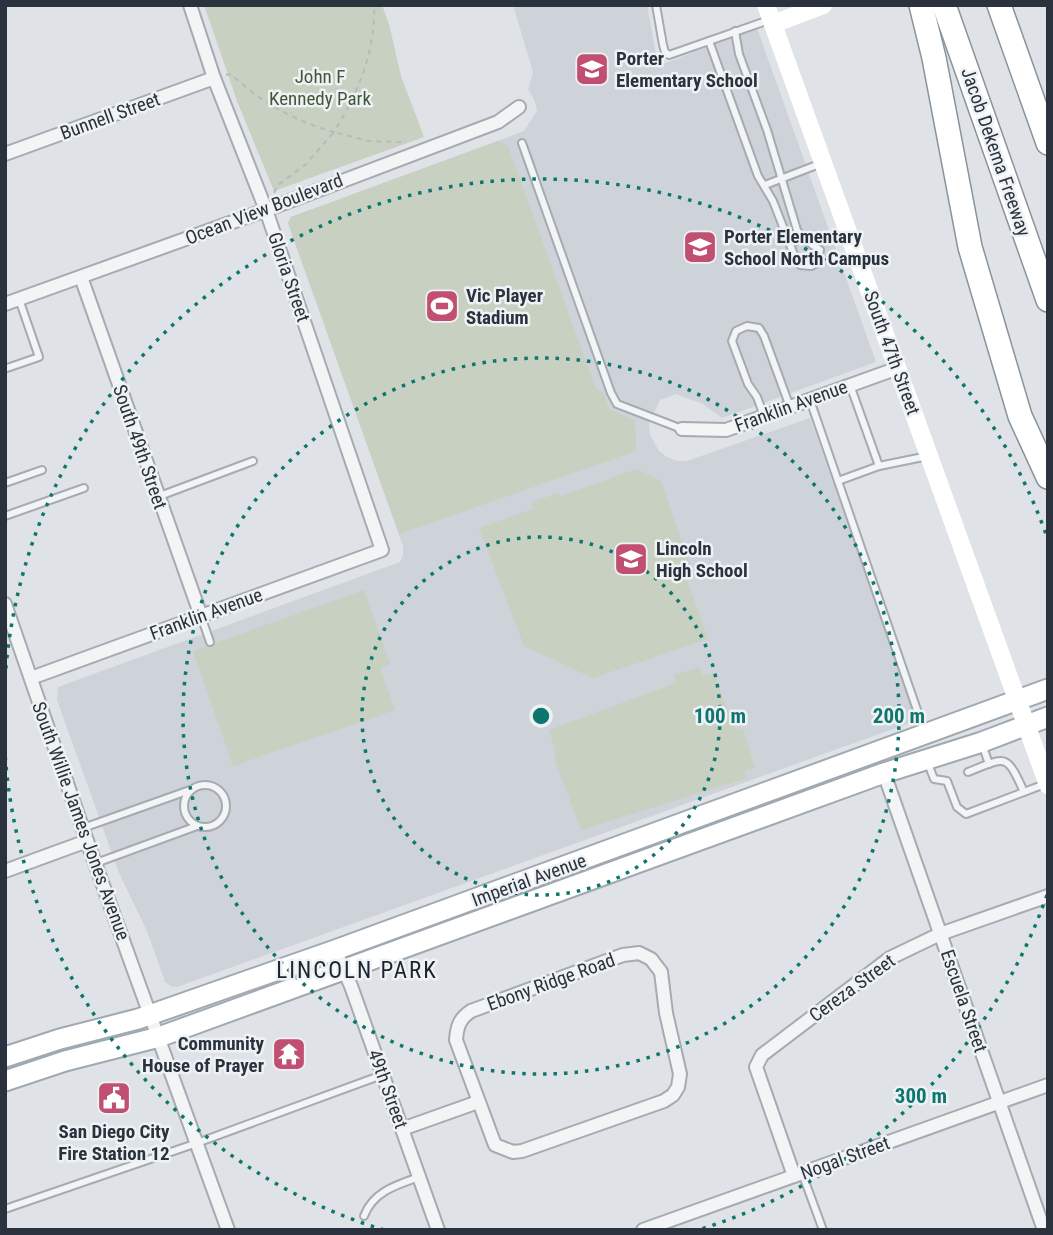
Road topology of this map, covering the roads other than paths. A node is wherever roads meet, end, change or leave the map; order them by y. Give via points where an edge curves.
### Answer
1 (190, 5) edge
2 (656, 5) edge
3 (823, 5) edge
4 (921, 5) edge
5 (944, 5) edge
6 (1000, 5) edge
7 (770, 16) edge
8 (735, 31) junction
9 (709, 41) junction
10 (214, 78) junction
11 (519, 107) dead end
12 (1048, 110) edge
13 (1048, 143) edge
14 (522, 144) dead end
15 (5, 154) edge
16 (823, 162) junction
17 (782, 178) junction
18 (765, 185) junction
19 (266, 210) junction
20 (81, 277) junction
21 (19, 299) junction
22 (1048, 300) edge
23 (5, 304) edge
24 (898, 368) junction
25 (7, 369) dead end
26 (850, 385) junction
27 (810, 400) junction
28 (790, 407) junction
29 (764, 416) junction
30 (682, 429) joint
31 (930, 455) junction
32 (253, 461) dead end
33 (879, 466) junction
34 (41, 470) dead end
35 (1048, 477) edge
36 (838, 481) junction
37 (5, 483) edge
38 (83, 488) dead end
39 (157, 496) junction
40 (5, 516) edge
41 (382, 550) joint
42 (5, 604) edge
43 (201, 616) junction
44 (210, 642) dead end
45 (31, 678) junction
46 (1048, 689) edge
47 (1018, 700) junction
48 (1048, 717) edge
49 (1026, 725) junction
50 (925, 734) junction
51 (982, 742) junction
52 (926, 759) junction
53 (989, 764) junction
54 (968, 772) dead end
55 (884, 773) junction
56 (1047, 784) edge
57 (192, 789) junction
58 (1024, 792) junction
59 (197, 826) junction
60 (83, 828) junction
61 (88, 841) junction
62 (96, 863) junction
63 (5, 871) edge
64 (1048, 896) edge
65 (940, 934) junction
66 (339, 959) junction
67 (151, 1015) junction
68 (159, 1037) junction
69 (5, 1057) edge
70 (382, 1075) junction
71 (5, 1081) edge
72 (1048, 1085) edge
73 (478, 1102) junction
74 (999, 1102) junction
75 (402, 1129) junction
76 (197, 1143) junction
77 (798, 1175) junction
78 (419, 1177) junction
79 (5, 1209) edge
80 (364, 1216) dead end
81 (228, 1230) edge
82 (438, 1230) edge
83 (643, 1230) edge
84 (823, 1230) edge
85 (1044, 1230) edge

1 - 10 street, Gloria Street
2 - 9 lane via 669,55
3 - 7 main road
4 - 35 highway via 970,247 1020,416
5 - 22 highway, Jacob Dekema Freeway
6 - 12 highway
6 - 13 highway
7 - 8 lane
7 - 16 main road, South 47th Street
8 - 9 lane
8 - 17 lane
9 - 18 lane
10 - 15 street, Bunnell Street
10 - 19 street, Gloria Street
11 - 19 street, Ocean View Boulevard via 498,122
14 - 30 lane via 617,404
16 - 17 lane
16 - 24 main road, South 47th Street
17 - 18 lane
17 - 18 lane via 797,230 820,250 817,263 811,266 796,260
19 - 20 street, Ocean View Boulevard
19 - 41 street, Gloria Street
20 - 21 street, Ocean View Boulevard
20 - 39 street, South 49th Street
21 - 23 street, Ocean View Boulevard
21 - 25 lane via 39,357
24 - 26 street, Franklin Avenue
24 - 31 main road, South 47th Street
26 - 27 street, Franklin Avenue
26 - 33 lane
27 - 28 street, Franklin Avenue
27 - 36 lane
28 - 29 street, Franklin Avenue
28 - 29 lane via 764,335 759,328 747,326 736,331 732,341
29 - 30 street, Franklin Avenue via 726,430
31 - 33 lane
31 - 47 main road, South 47th Street
32 - 39 lane
33 - 36 lane
34 - 37 lane
36 - 50 lane
38 - 40 lane
39 - 43 street, South 49th Street
41 - 43 street, Franklin Avenue
42 - 45 street, South Willie James Jones Avenue
43 - 44 lane
43 - 45 street, Franklin Avenue
45 - 60 street, South Willie James Jones Avenue
46 - 47 main road, Imperial Avenue
47 - 49 main road, South 47th Street
47 - 50 main road, Imperial Avenue
48 - 49 main road, Imperial Avenue
49 - 51 main road, Imperial Avenue
49 - 56 main road, South 47th Street
50 - 66 main road, Imperial Avenue
51 - 52 main road, Imperial Avenue
51 - 53 lane
52 - 55 main road, Imperial Avenue
52 - 58 lane via 934,779 947,781 962,813
53 - 54 lane
53 - 58 lane via 1000,759 1010,763
55 - 65 street, Escuela Street
55 - 66 main road, Imperial Avenue
56 - 58 lane
57 - 59 lane via 184,810
57 - 59 lane via 213,786 226,800 226,813 218,824
57 - 60 lane
59 - 62 lane
60 - 61 street, South Willie James Jones Avenue
61 - 62 street, South Willie James Jones Avenue
61 - 63 street
62 - 67 street, South Willie James Jones Avenue
64 - 65 street, Cereza Street
65 - 74 street, Escuela Street
65 - 77 street, Cereza Street via 890,958 762,1055 756,1067
66 - 67 main road, Imperial Avenue
66 - 68 main road, Imperial Avenue
66 - 70 street, 49th Street
67 - 68 street, South Willie James Jones Avenue
67 - 69 main road, Imperial Avenue
68 - 71 main road, Imperial Avenue
68 - 76 street, South Willie James Jones Avenue
70 - 75 street, 49th Street
70 - 76 lane
72 - 74 street, Nogal Street
73 - 73 street, Ebony Ridge Road via 456,1040 463,1016 623,955 639,953 651,958 661,972 680,1074 673,1095 513,1152 495,1145
73 - 75 street
74 - 77 street, Nogal Street
74 - 85 street, Escuela Street
75 - 78 street, 49th Street
76 - 79 lane
76 - 81 street, South Willie James Jones Avenue
77 - 83 street, Nogal Street
77 - 84 lane
78 - 80 lane via 373,1198
78 - 82 street, 49th Street

